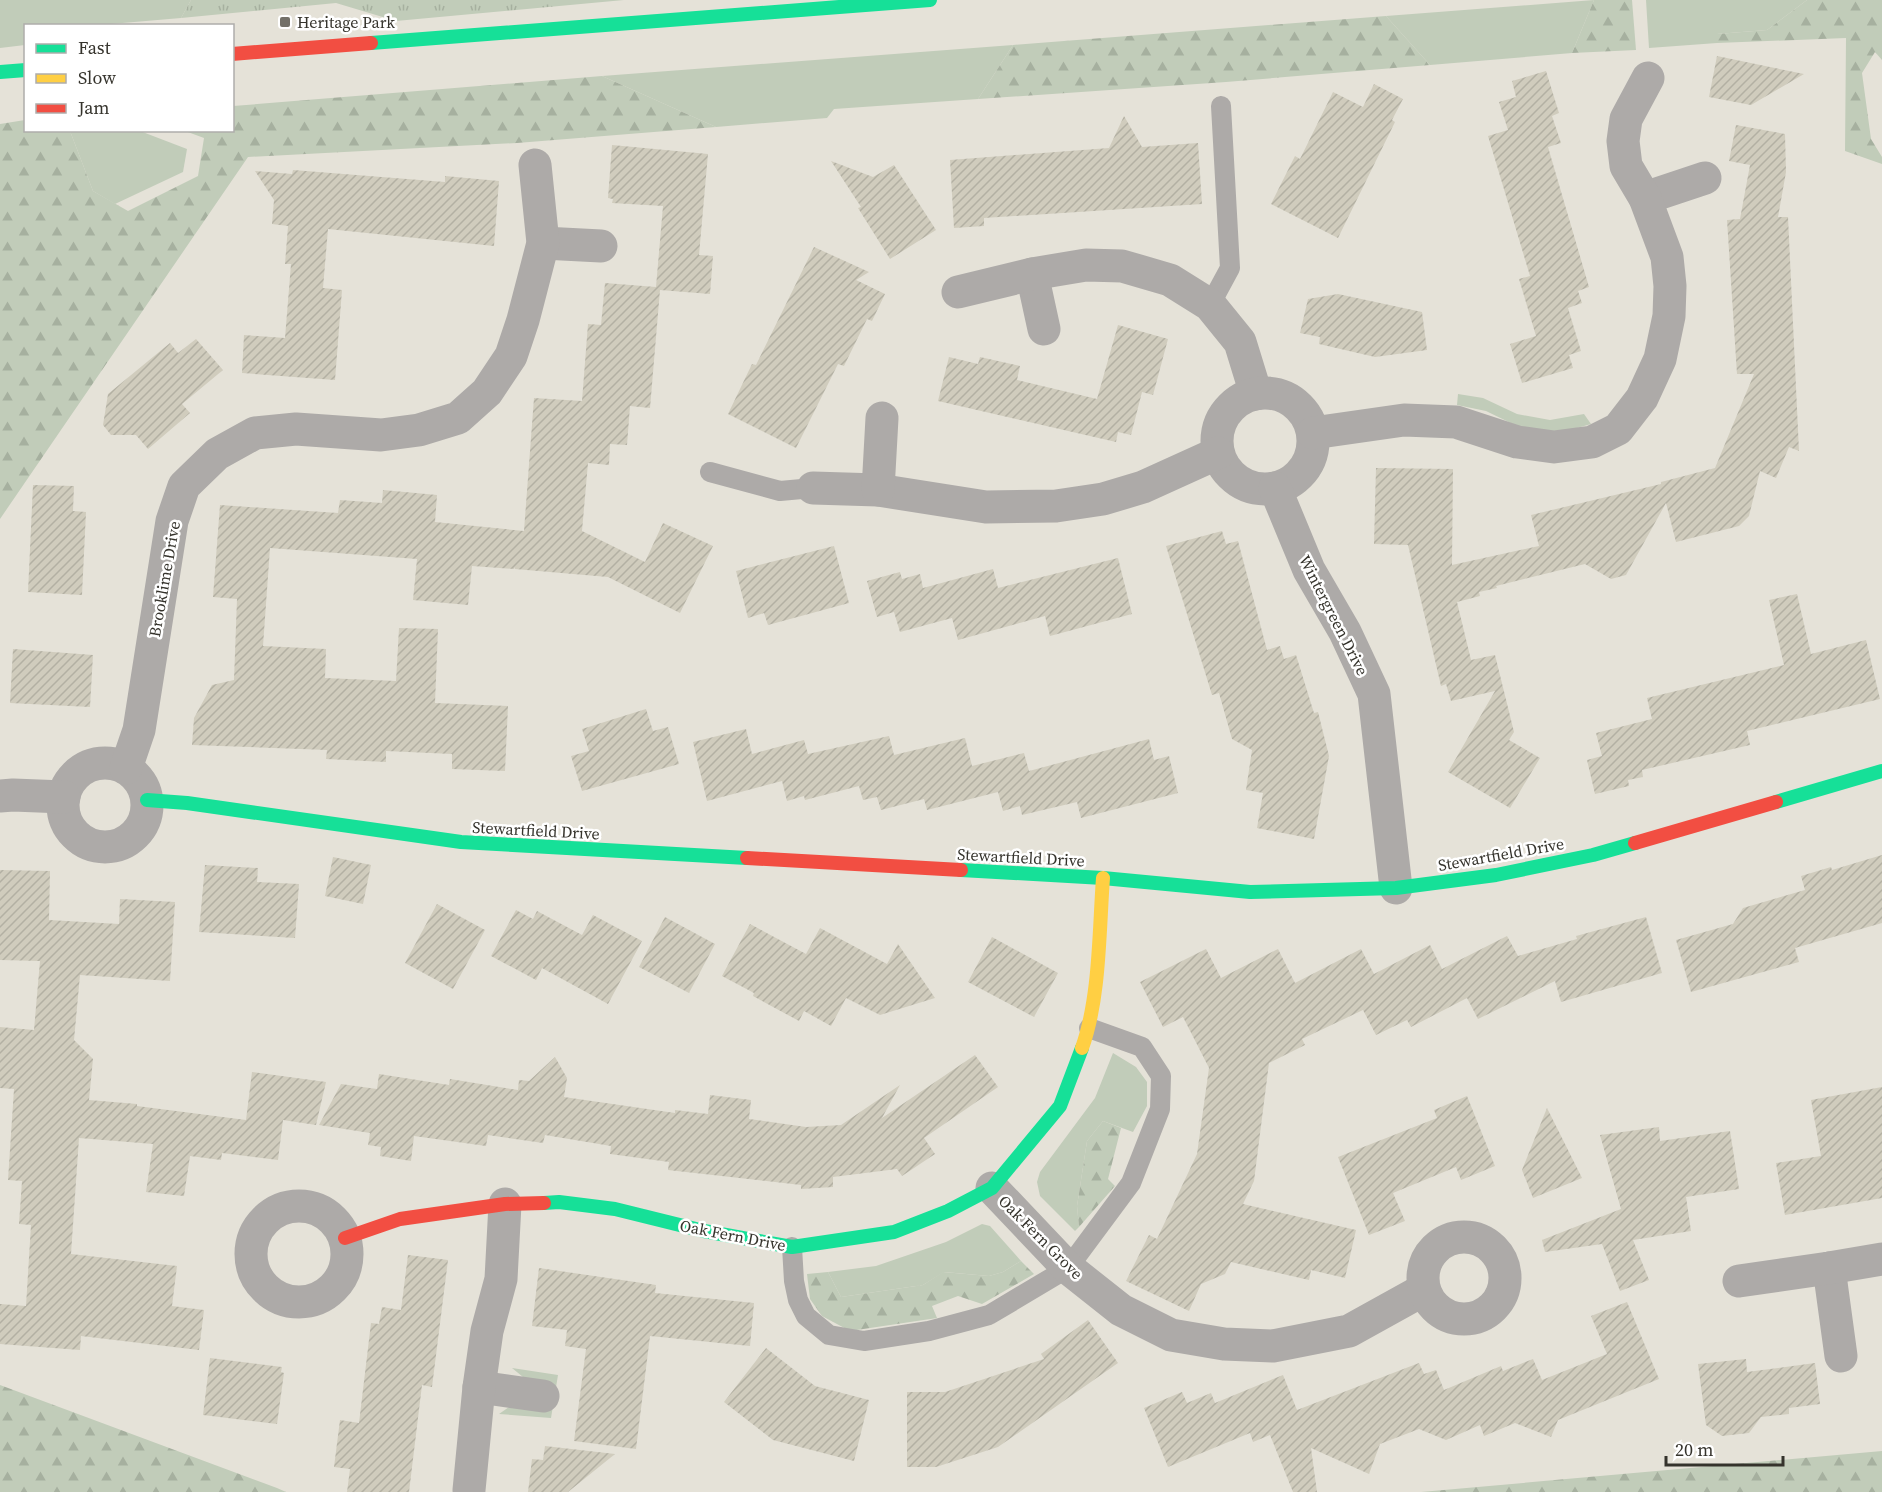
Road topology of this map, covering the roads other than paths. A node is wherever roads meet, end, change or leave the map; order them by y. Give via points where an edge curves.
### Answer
1 (930, 0) edge
2 (234, 54) edge
3 (24, 70) edge
4 (0, 72) edge
5 (1648, 78) dead end
6 (1221, 106) dead end
7 (535, 165) dead end
8 (1705, 178) dead end
9 (1645, 198) junction
10 (543, 243) junction
11 (602, 246) dead end
12 (1032, 274) junction
13 (958, 292) dead end
14 (1210, 305) junction
15 (1044, 329) dead end
16 (1256, 394) junction
17 (882, 418) dead end
18 (1312, 433) junction
19 (1218, 453) junction
20 (711, 472) dead end
21 (813, 488) joint
22 (1275, 488) junction
23 (878, 490) junction
24 (126, 768) junction
25 (1882, 771) edge
26 (0, 796) edge
27 (64, 797) junction
28 (147, 800) junction
29 (1103, 878) junction
30 (1396, 888) junction
31 (1089, 1028) junction
32 (993, 1188) junction
33 (505, 1204) junction
34 (345, 1238) dead end
35 (792, 1247) junction
36 (1882, 1259) edge
37 (1068, 1268) junction
38 (1829, 1268) junction
39 (1739, 1281) dead end
40 (1423, 1290) dead end
41 (1841, 1356) dead end
42 (479, 1387) junction
43 (543, 1396) dead end
44 (470, 1490) dead end

1 - 2 street
3 - 4 street
5 - 9 street via 1626,119 1623,141 1626,166
6 - 14 lane via 1230,268
7 - 10 street, Brooklime Drive
8 - 9 street
9 - 18 street via 1667,257 1669,316 1660,359 1642,398 1618,429 1592,442 1554,447 1517,442 1456,422 1404,420
10 - 11 street
10 - 24 street, Brooklime Drive via 511,356 487,392 458,418 419,430 381,435 296,429 255,433 217,454 184,486 172,521 139,730
12 - 13 street
12 - 14 street via 1086,265 1122,267 1170,280
12 - 15 street
14 - 16 street via 1240,342
16 - 18 street via 1275,394 1292,401 1306,416
16 - 19 street via 1238,401 1224,415 1217,434
17 - 23 street
18 - 22 street via 1312,452 1305,468 1292,481
19 - 22 street via 1226,470 1239,483 1257,489
19 - 23 street via 1143,487 1103,499 1056,506 986,507
20 - 21 lane via 780,491
21 - 23 street
22 - 30 street, Wintergreen Drive via 1309,570 1345,632 1374,694
24 - 27 street via 114,764 88,767 69,784
24 - 28 street via 144,787
25 - 30 street, Stewartfield Drive via 1593,855
26 - 27 street
27 - 28 street via 67,823 85,842 98,847 111,847 134,836 147,813
28 - 29 street, Stewartfield Drive via 187,802 461,842
29 - 30 street, Stewartfield Drive via 1250,892
29 - 31 street, Oak Fern Drive
31 - 32 street, Oak Fern Drive via 1060,1106
31 - 37 lane via 1142,1047 1161,1076 1160,1109 1131,1184
32 - 35 street, Oak Fern Drive via 894,1232
32 - 37 street, Oak Fern Grove
33 - 34 street, Oak Fern Drive via 400,1219
33 - 35 street, Oak Fern Drive via 559,1202 615,1209
33 - 42 street via 501,1279 487,1331
35 - 37 lane via 794,1281 806,1316 829,1335 864,1341 929,1331 989,1314
36 - 38 street
37 - 40 street, Oak Fern Grove via 1120,1310 1171,1335 1224,1344 1273,1346 1349,1331
38 - 39 street
38 - 41 street
42 - 43 street
42 - 44 street

